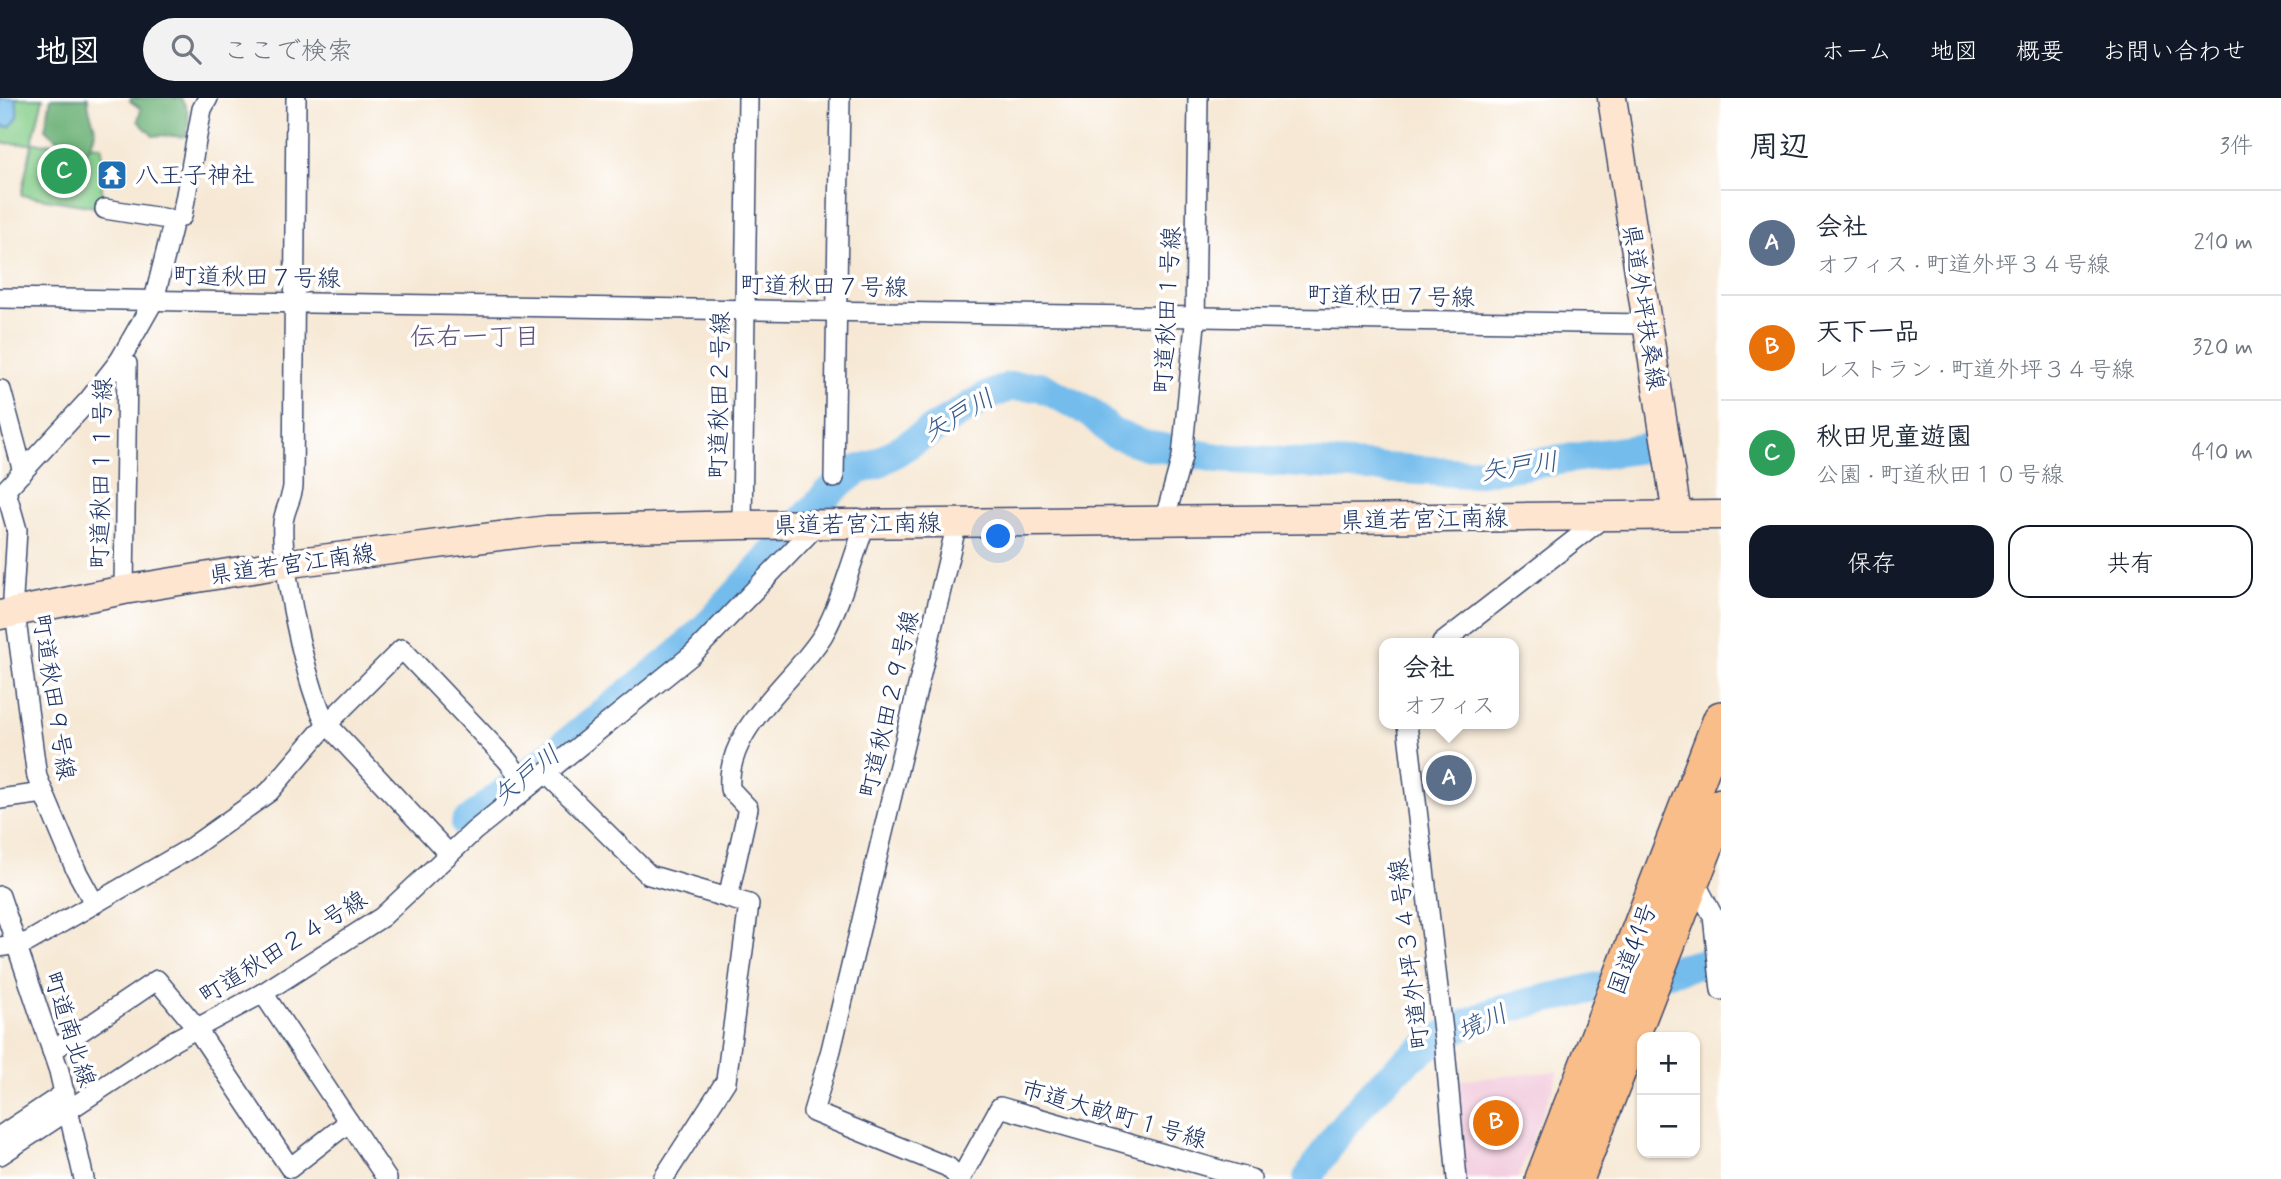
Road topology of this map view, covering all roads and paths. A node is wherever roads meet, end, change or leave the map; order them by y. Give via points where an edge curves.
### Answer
1 (208, 98) edge
2 (296, 98) edge
3 (748, 98) edge
4 (840, 98) edge
5 (1198, 98) edge
6 (1612, 98) edge
7 (105, 209) dead end
8 (174, 220) junction
9 (0, 298) edge
10 (154, 300) junction
11 (295, 302) junction
12 (744, 309) junction
13 (836, 311) junction
14 (1195, 317) junction
15 (1647, 324) junction
16 (120, 360) junction
17 (1, 390) edge
18 (7, 440) edge
19 (23, 472) junction
20 (834, 478) dead end
21 (3, 493) edge
22 (1677, 515) junction
23 (1721, 515) edge
24 (1604, 517) junction
25 (1164, 522) junction
26 (957, 523) junction
27 (865, 524) junction
28 (742, 525) junction
29 (816, 525) junction
30 (283, 564) junction
31 (124, 590) junction
32 (8, 614) edge
33 (1448, 638) edge
34 (1721, 719) edge
35 (327, 724) junction
36 (1408, 729) edge
37 (546, 773) junction
38 (528, 788) junction
39 (44, 793) junction
40 (0, 799) edge
41 (1721, 806) edge
42 (449, 854) junction
43 (1693, 878) junction
44 (0, 896) edge
45 (728, 898) junction
46 (94, 903) junction
47 (8, 946) edge
48 (1638, 976) junction
49 (1721, 990) edge
50 (263, 993) junction
51 (195, 1030) junction
52 (52, 1051) junction
53 (68, 1100) junction
54 (349, 1122) junction
55 (0, 1136) edge
56 (0, 1155) edge
57 (963, 1172) edge
58 (84, 1179) edge
59 (387, 1179) edge
60 (663, 1179) edge
61 (1251, 1179) edge
62 (1457, 1179) edge
63 (1542, 1179) edge
64 (1576, 1179) edge

1 - 8 street via 182,216
2 - 11 street
3 - 12 street, 町道秋田２号線
4 - 13 street
5 - 14 street, 町道秋田１号線
6 - 15 main road, 県道外坪扶桑線
7 - 8 street
8 - 10 street
9 - 10 street, 町道秋田７号線
10 - 11 street, 町道秋田７号線
10 - 16 street
11 - 12 street, 町道秋田７号線
11 - 30 street via 293,486 283,521
12 - 13 street, 町道秋田７号線
12 - 28 street, 町道秋田２号線
13 - 14 street, 町道秋田７号線
13 - 20 street
14 - 15 street, 町道秋田７号線
14 - 25 street, 町道秋田１号線 via 1182,457
15 - 22 main road, 県道外坪扶桑線
16 - 19 street
16 - 31 street, 町道秋田１１号線 via 127,364
17 - 18 street
18 - 19 street
19 - 21 street
21 - 32 street, 町道秋田９号線 via 17,530
22 - 23 main road, 県道若宮江南線
22 - 24 main road, 県道若宮江南線
24 - 25 main road, 県道若宮江南線
24 - 33 street
25 - 26 main road, 県道若宮江南線
26 - 27 main road, 県道若宮江南線
26 - 57 street, 町道秋田２９号線 via 813,1112
27 - 29 main road, 県道若宮江南線
27 - 45 street via 823,634 796,672 760,709 732,761 730,789 748,808
28 - 29 main road, 県道若宮江南線
28 - 30 main road, 県道若宮江南線 via 547,530
29 - 37 street, 町道秋田２４号線 via 693,654
30 - 31 main road, 県道若宮江南線
30 - 35 street via 315,696
31 - 32 main road, 県道若宮江南線
32 - 39 street, 町道秋田９号線 via 37,777
34 - 48 highway, 国道41号
35 - 38 street via 402,649
35 - 42 street
35 - 46 street via 268,792 189,849
36 - 62 street, 町道外坪３４号線
37 - 38 street, 町道秋田２４号線
37 - 45 street via 649,874
38 - 42 street, 町道秋田２４号線
39 - 40 street
39 - 46 street, 町道秋田９号線
41 - 43 highway, 国道41号
42 - 50 street, 町道秋田２４号線 via 382,917
43 - 48 highway, 国道41号
43 - 49 street via 1713,916
44 - 47 street, 町道南北線
45 - 60 street via 749,904 726,1082
46 - 47 street via 28,942
47 - 52 street, 町道南北線
48 - 63 highway, 国道41号
48 - 64 highway, 国道41号
50 - 51 street, 町道秋田２４号線
50 - 54 street
51 - 52 street via 157,980
51 - 53 street, 町道秋田２４号線
51 - 54 street via 290,1168
52 - 53 street, 町道南北線
53 - 55 street
53 - 56 street, 町道秋田２４号線
53 - 58 street, 町道南北線
54 - 59 street
57 - 61 street, 市道大畝町１号線 via 1000,1107

